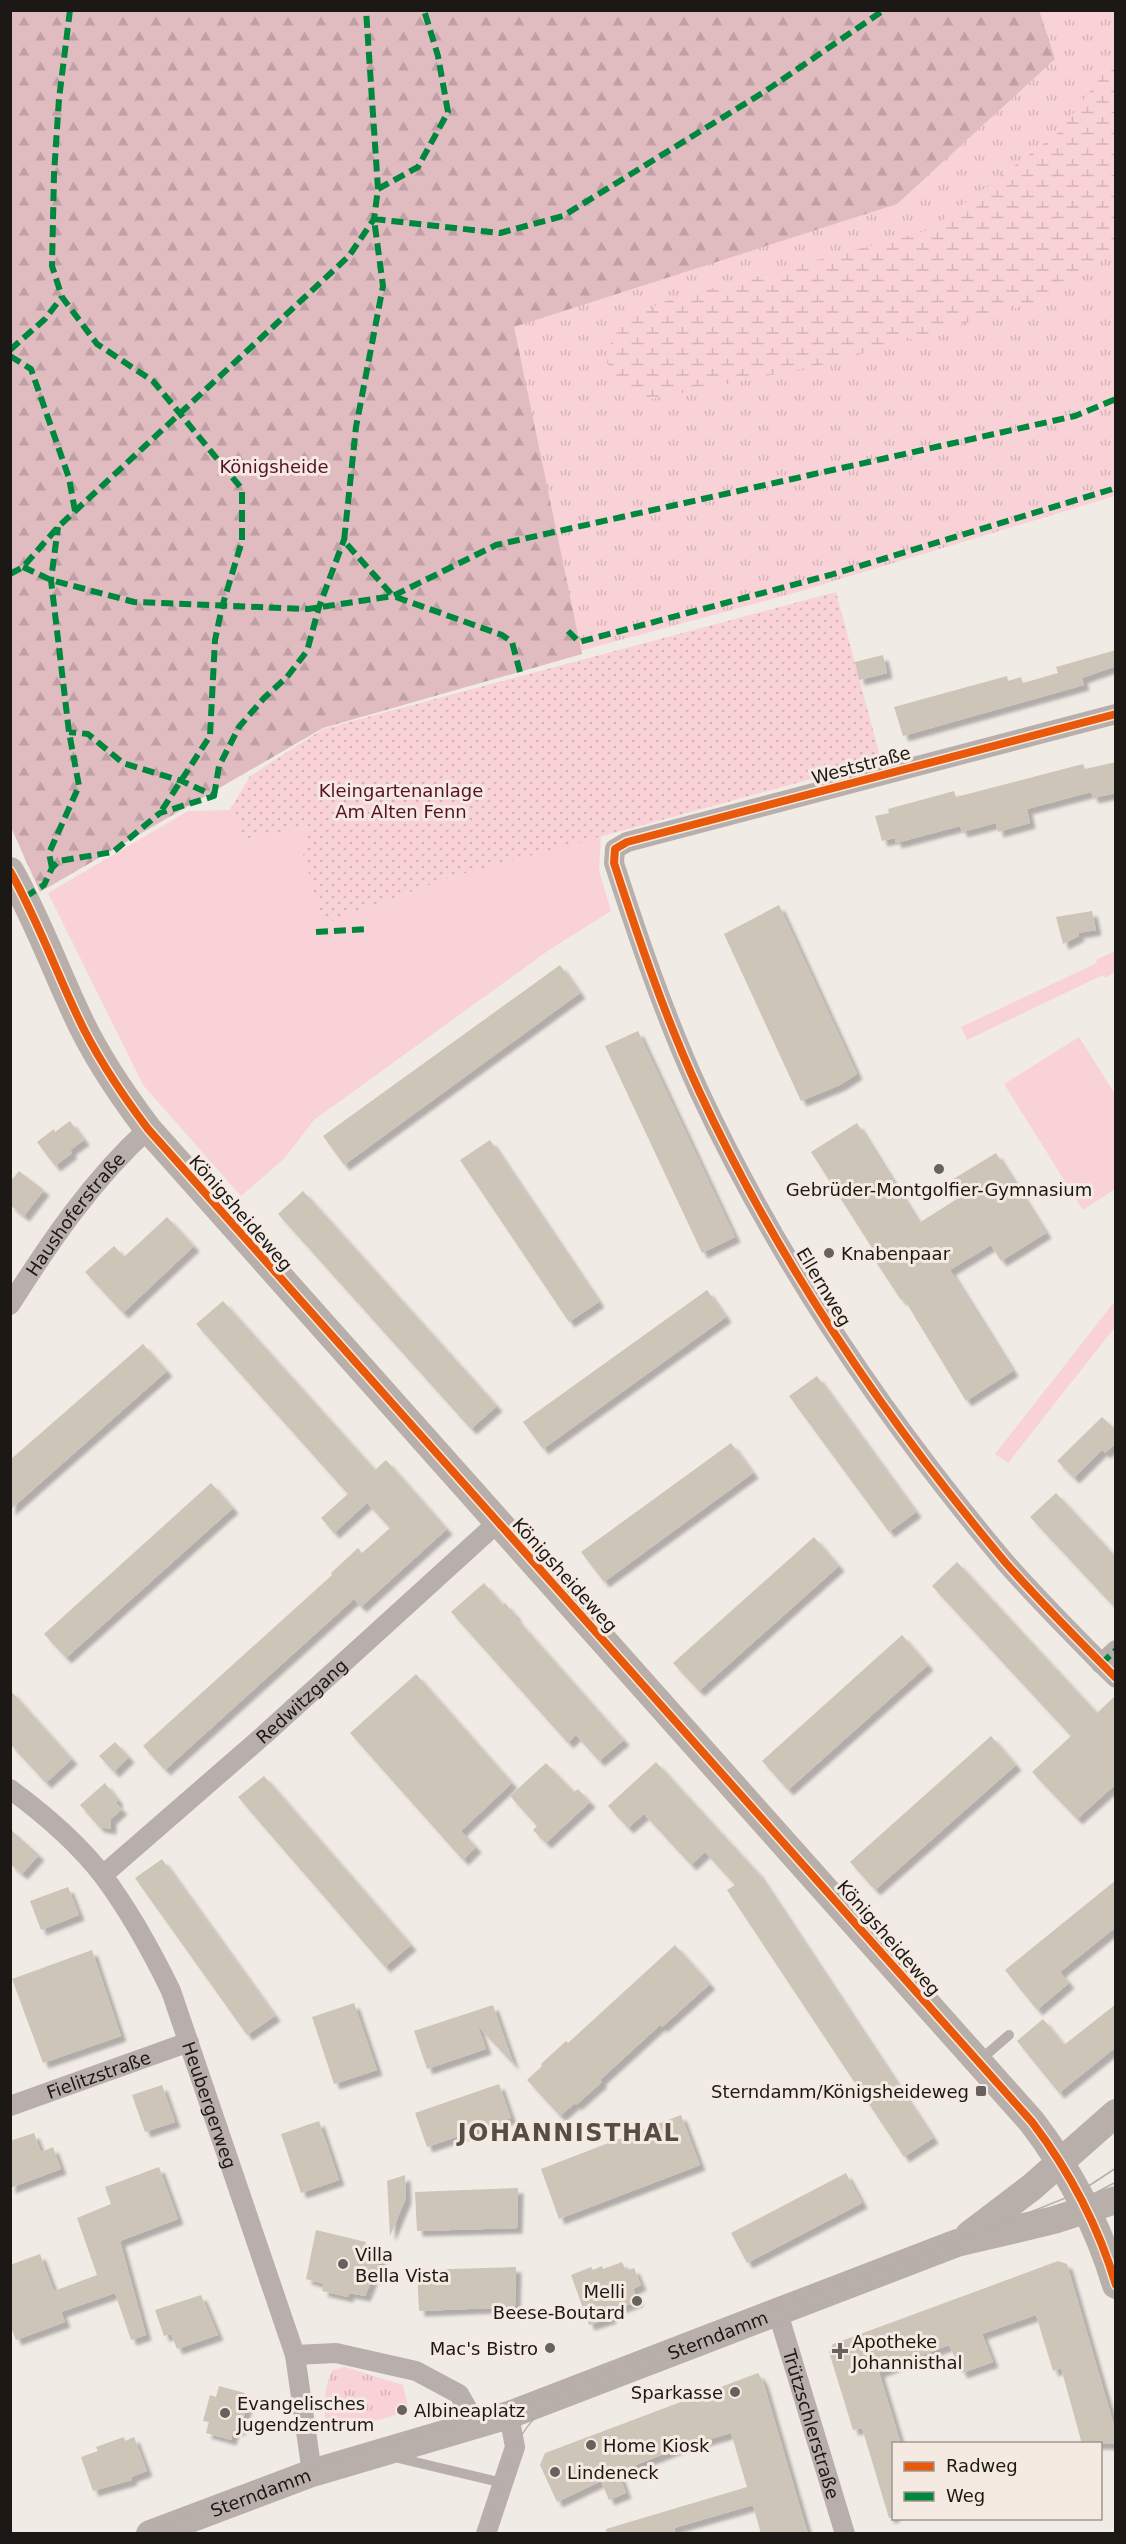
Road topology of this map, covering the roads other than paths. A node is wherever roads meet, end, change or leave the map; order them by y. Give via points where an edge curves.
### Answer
1 (1116, 714) edge
2 (615, 849) joint
3 (10, 872) edge
4 (148, 1129) junction
5 (10, 1305) edge
6 (497, 1523) junction
7 (1116, 1650) edge
8 (1101, 1664) junction
9 (1116, 1678) edge
10 (10, 1789) edge
11 (103, 1875) junction
12 (1010, 2035) dead end
13 (189, 2042) junction
14 (978, 2062) junction
15 (10, 2106) edge
16 (1116, 2113) edge
17 (1060, 2161) junction
18 (1116, 2200) edge
19 (1088, 2210) junction
20 (957, 2243) junction
21 (1116, 2285) edge
22 (778, 2313) junction
23 (295, 2355) junction
24 (509, 2415) junction
25 (476, 2424) junction
26 (376, 2452) junction
27 (312, 2473) junction
28 (503, 2483) junction
29 (150, 2534) edge
30 (486, 2534) edge
31 (845, 2534) edge

1 - 2 street, Weststraße
2 - 8 street, Ellernweg via 614,863 652,978 699,1091 809,1293 884,1408 952,1497 1007,1564
3 - 4 street, Königsheideweg via 25,897 76,1014 117,1089
4 - 5 street, Haushoferstraße via 118,1157 68,1218
4 - 6 street, Königsheideweg
6 - 11 street, Redwitzgang
6 - 14 street, Königsheideweg
7 - 8 street
8 - 9 street, Ellernweg
10 - 11 street, Heubergerweg via 48,1819
11 - 13 street, Heubergerweg via 154,1956
12 - 14 lane
13 - 15 street, Fielitzstraße
13 - 23 street, Heubergerweg
14 - 17 street, Königsheideweg via 1032,2122
16 - 17 street, Sterndamm
17 - 19 street, Königsheideweg
17 - 20 street, Sterndamm
18 - 19 street, Sterndamm
19 - 20 street, Sterndamm
19 - 21 street, Königsheideweg
20 - 22 street, Sterndamm
22 - 24 street, Sterndamm
22 - 31 street, Trützschlerstraße
23 - 25 street via 336,2353 416,2371 459,2394
23 - 27 street, Heubergerweg
24 - 25 street, Sterndamm
24 - 28 street via 514,2447
25 - 26 street, Sterndamm
26 - 27 street, Sterndamm
26 - 28 lane
27 - 29 street, Sterndamm
28 - 30 street

